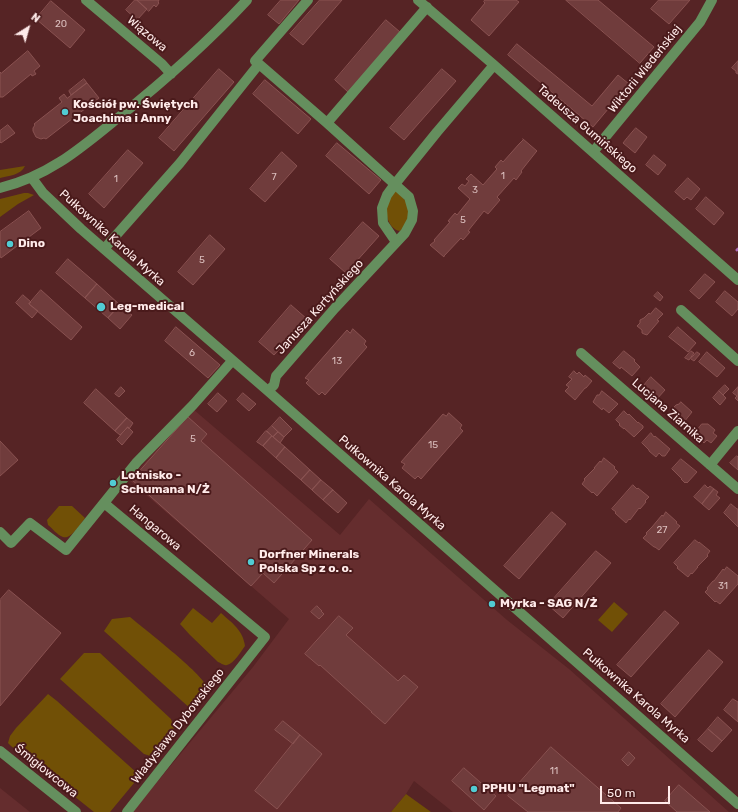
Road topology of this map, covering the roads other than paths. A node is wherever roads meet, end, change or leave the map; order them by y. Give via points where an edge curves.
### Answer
1 (86, 0) edge
2 (246, 0) edge
3 (308, 0) edge
4 (418, 0) edge
5 (712, 0) edge
6 (427, 7) junction
7 (259, 64) junction
8 (494, 65) junction
9 (171, 74) junction
10 (327, 123) junction
11 (593, 152) junction
12 (32, 178) junction
13 (395, 184) junction
14 (0, 188) edge
15 (396, 242) junction
16 (104, 248) junction
17 (738, 280) edge
18 (681, 310) dead end
19 (581, 353) dead end
20 (232, 361) junction
21 (738, 361) edge
22 (268, 391) junction
23 (738, 431) edge
24 (710, 465) junction
25 (738, 489) edge
26 (104, 503) junction
27 (0, 532) edge
28 (249, 657) joint
29 (0, 751) edge
30 (738, 804) edge
31 (76, 812) edge
32 (127, 812) edge

1 - 9 street, Wiązowa
2 - 9 street
3 - 7 street via 256,60
4 - 6 street, Tadeusza Gumińskiego
5 - 11 street, Wiktorii Wiedeńskiej via 700,22
6 - 8 street, Tadeusza Gumińskiego
6 - 10 street
7 - 10 street, Janusza Kertyńskiego
7 - 16 street via 180,164
8 - 11 street, Tadeusza Gumińskiego
8 - 13 street
9 - 12 street via 70,156
10 - 13 street, Janusza Kertyńskiego
11 - 17 street, Tadeusza Gumińskiego
12 - 14 street
12 - 16 street, Pułkownika Karola Myrka via 55,205
13 - 15 street via 386,195 382,208 383,223
13 - 15 street, Janusza Kertyńskiego via 409,197 412,211 412,220
15 - 22 street, Janusza Kertyńskiego via 276,376 274,385
16 - 20 street, Pułkownika Karola Myrka
18 - 21 street
19 - 24 street, Lucjana Ziarnika
20 - 22 street, Pułkownika Karola Myrka
20 - 26 street via 137,462
22 - 30 street, Pułkownika Karola Myrka
23 - 24 street
24 - 25 street, Lucjana Ziarnika
26 - 27 street via 66,550 30,523 11,543
26 - 28 street, Hangarowa via 265,638
28 - 32 street, Władysława Dybowskiego
29 - 31 street, Śmigłowcowa

